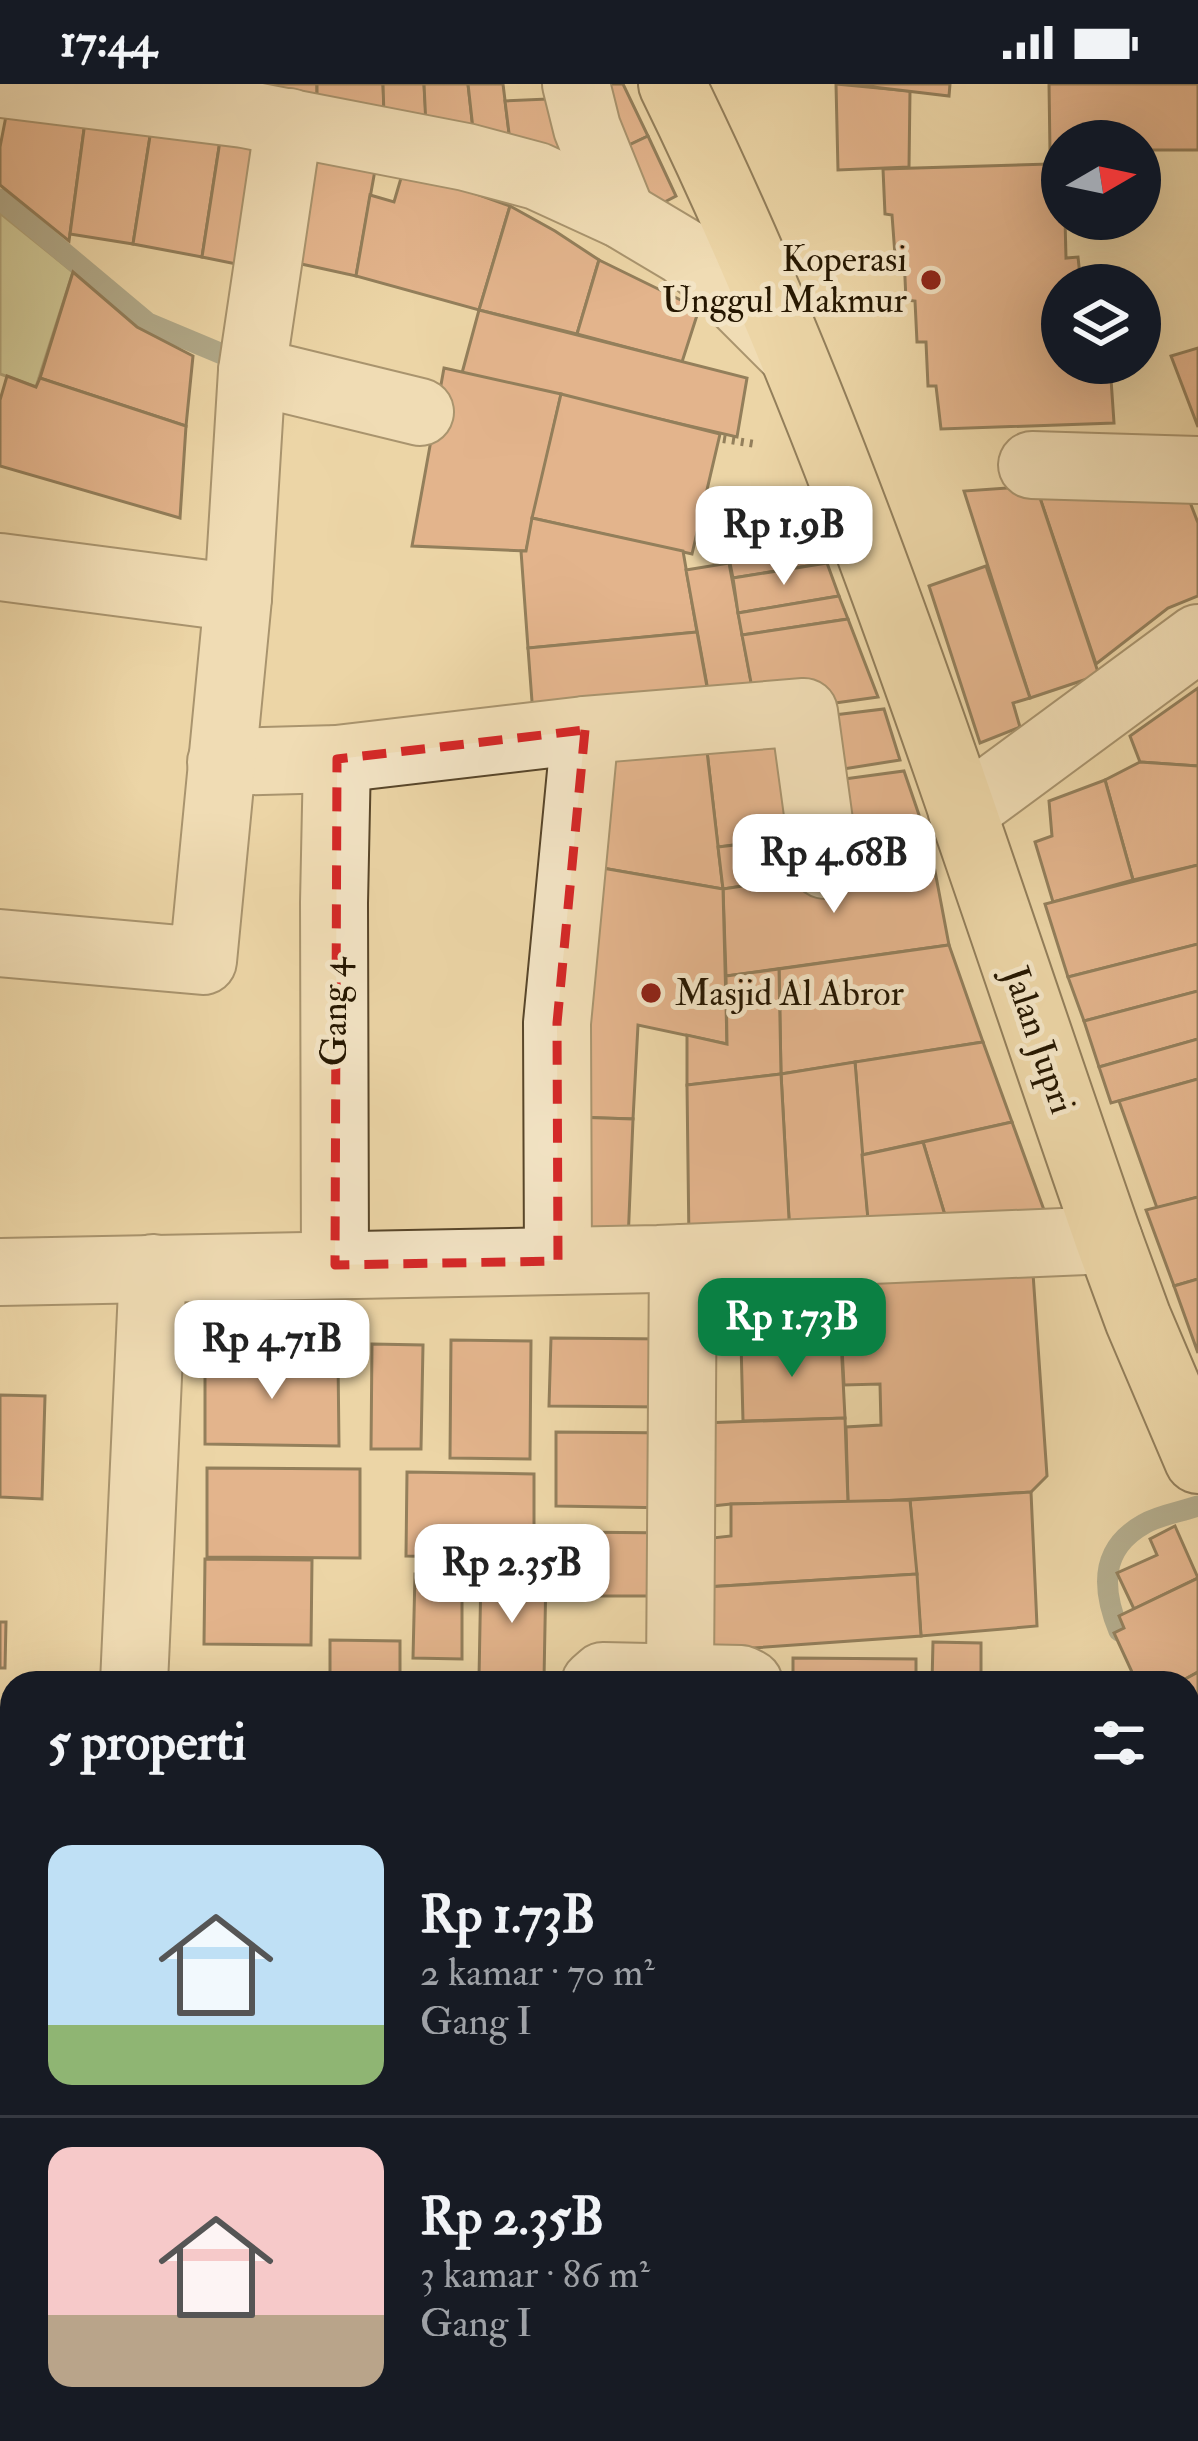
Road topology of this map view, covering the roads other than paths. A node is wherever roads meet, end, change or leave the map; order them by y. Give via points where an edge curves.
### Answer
1 (576, 84) edge
2 (672, 84) edge
3 (36, 86) edge
4 (259, 107) edge
5 (622, 215) junction
6 (791, 353) junction
7 (252, 371) junction
8 (420, 412) dead end
9 (1032, 465) dead end
10 (1198, 470) edge
11 (0, 567) edge
12 (238, 598) junction
13 (1198, 638) edge
14 (585, 730) junction
15 (337, 759) junction
16 (221, 761) junction
17 (962, 812) junction
18 (825, 865) dead end
19 (0, 943) edge
20 (1109, 1240) junction
21 (682, 1258) junction
22 (558, 1261) junction
23 (335, 1265) junction
24 (153, 1268) junction
25 (0, 1272) edge
26 (1198, 1460) edge
27 (135, 1671) edge
28 (680, 1671) edge

1 - 5 street
2 - 6 main road, Jalan Jupri
3 - 4 street
4 - 5 street via 536,176
4 - 7 street
5 - 6 street via 684,252
6 - 17 main road, Jalan Jupri
7 - 8 street
7 - 12 street
9 - 10 street
11 - 12 street
12 - 16 street
13 - 17 street
14 - 15 street
14 - 18 street via 803,712
14 - 22 street via 557,1023
15 - 16 street
15 - 23 street, Gang 4
16 - 19 street via 203,962
17 - 20 main road, Jalan Jupri
20 - 21 street
20 - 26 main road, Jalan Jupri
21 - 22 street
21 - 28 street
22 - 23 street
23 - 24 street
24 - 25 street
24 - 27 street

